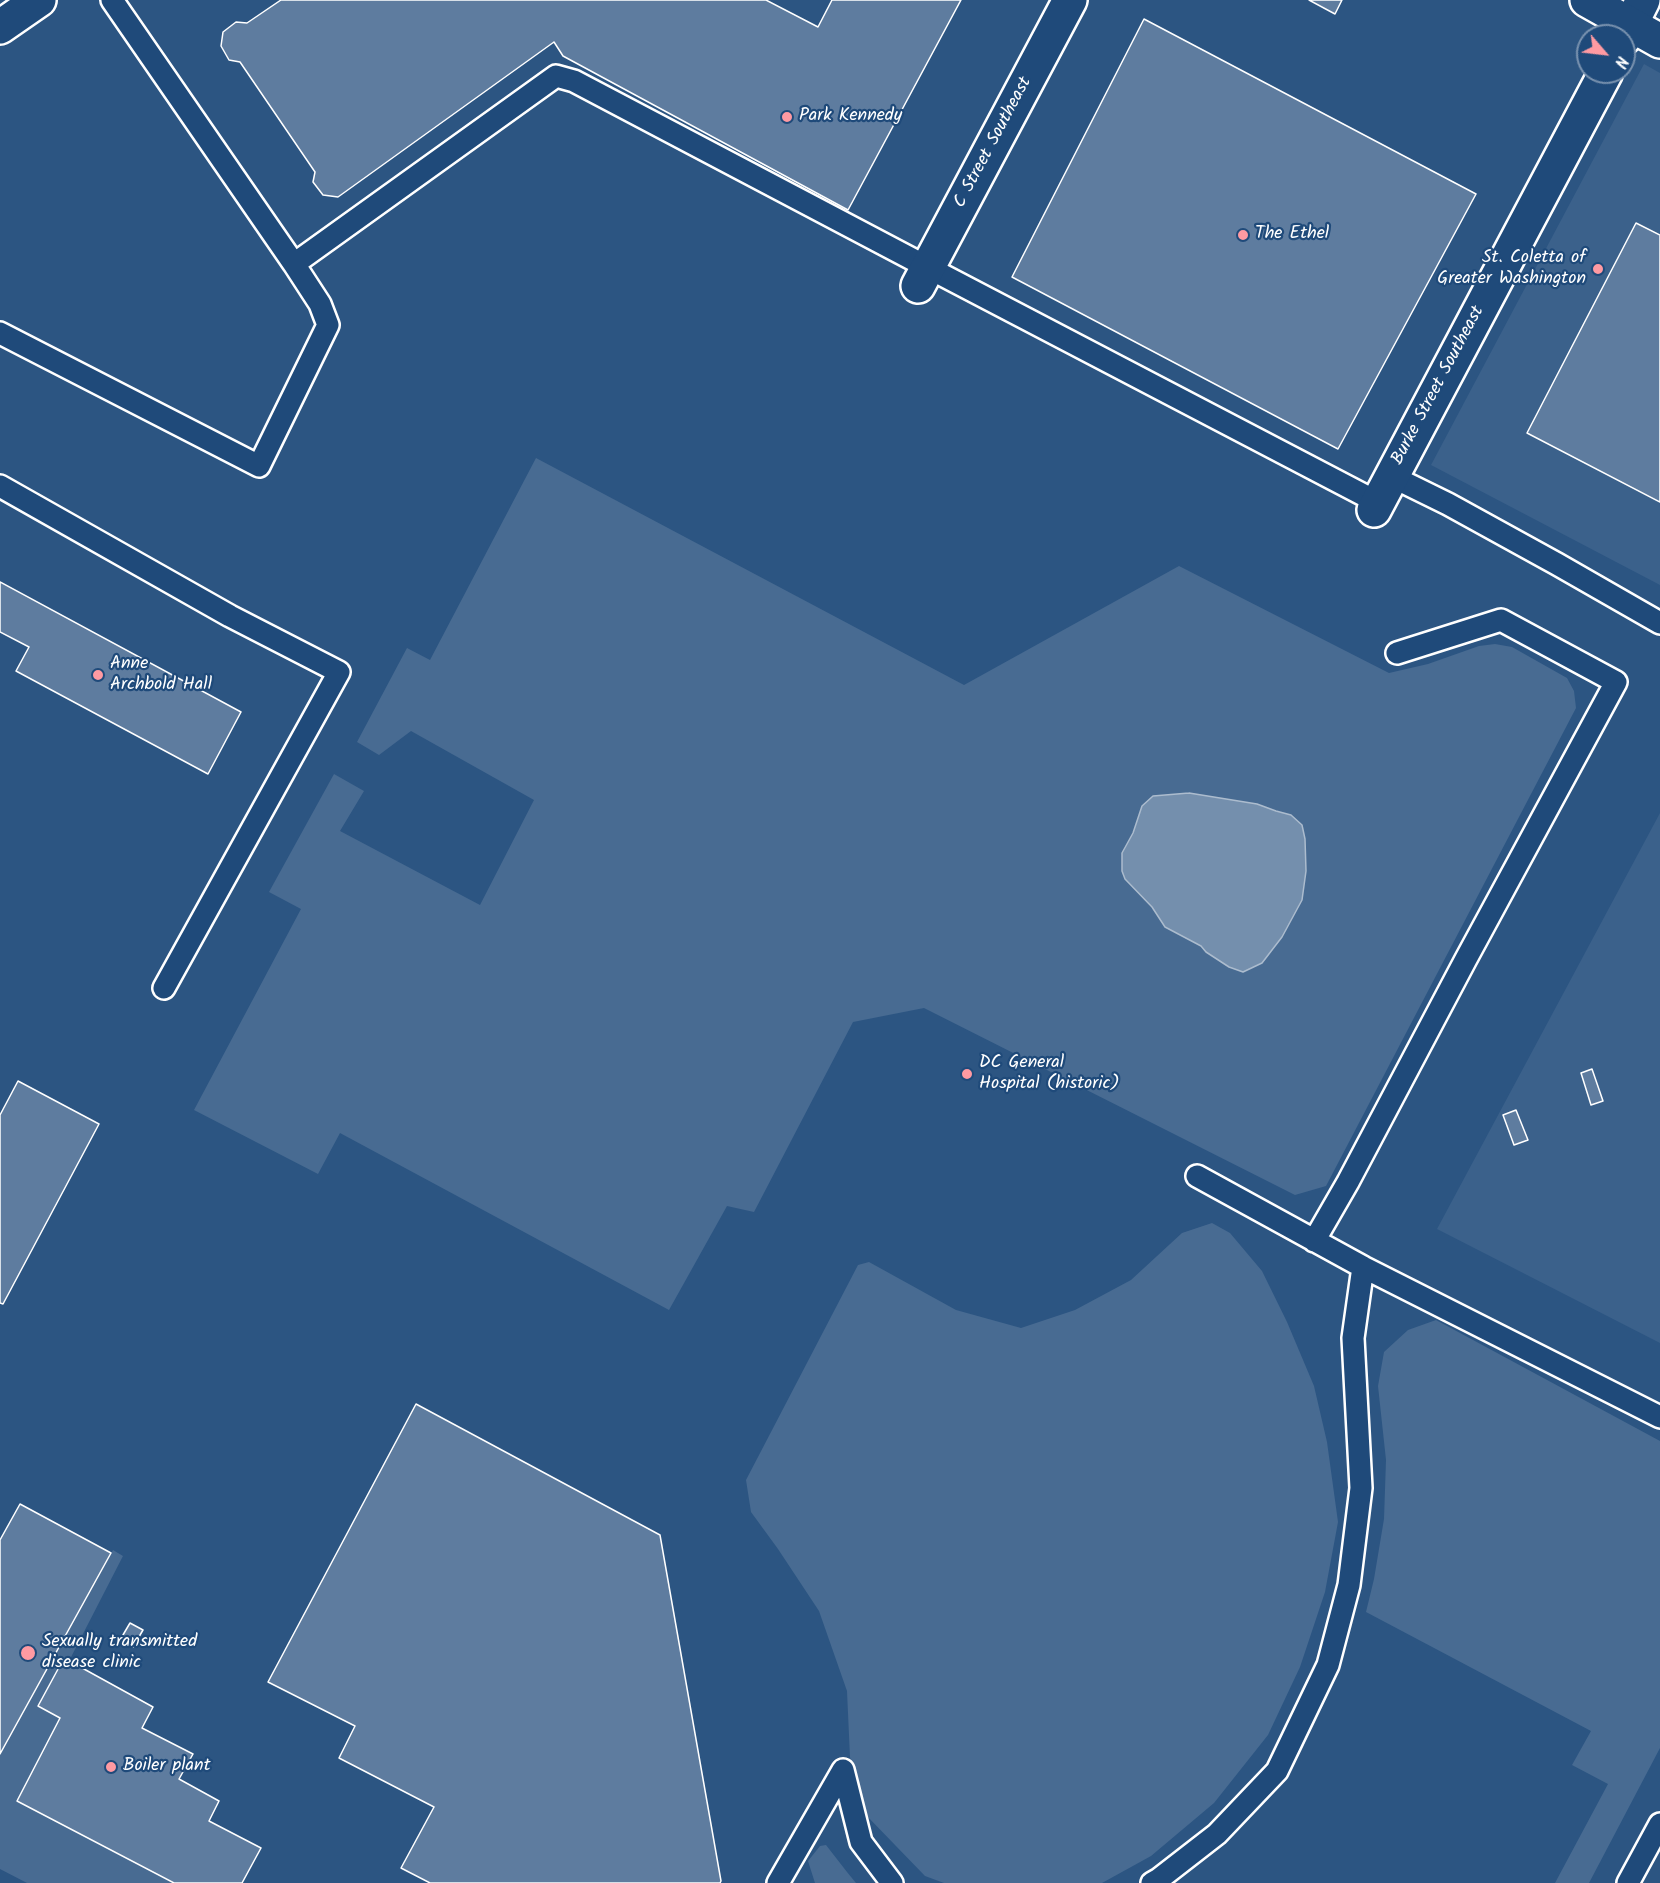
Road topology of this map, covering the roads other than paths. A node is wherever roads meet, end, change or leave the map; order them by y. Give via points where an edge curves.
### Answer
1 (39, 0) edge
2 (112, 0) edge
3 (1070, 0) edge
4 (1587, 0) edge
5 (1633, 21) edge
6 (0, 27) edge
7 (1660, 41) edge
8 (1600, 84) edge
9 (294, 264) junction
10 (923, 277) junction
11 (0, 333) edge
12 (0, 486) edge
13 (1381, 496) junction
14 (1660, 623) edge
15 (1397, 653) dead end
16 (164, 988) dead end
17 (1197, 1176) dead end
18 (1314, 1241) junction
19 (1363, 1267) junction
20 (1660, 1417) edge
21 (1660, 1824) edge
22 (1159, 1882) edge
23 (778, 1883) edge
24 (892, 1883) edge
25 (1628, 1883) edge

1 - 6 street
2 - 9 lane
3 - 10 street, C Street Southeast
4 - 5 street
5 - 7 street
8 - 13 street, Burke Street Southeast
9 - 10 lane via 556,76 574,81
9 - 11 lane via 328,324 259,465
10 - 13 lane
12 - 16 lane via 230,616 339,672
13 - 14 lane via 1468,515
15 - 18 lane via 1501,620 1616,682
17 - 18 lane
18 - 19 lane
19 - 20 lane
19 - 22 lane via 1353,1338 1361,1488 1349,1585 1328,1665 1277,1771 1217,1833
21 - 25 lane
23 - 24 lane via 843,1770 861,1842

